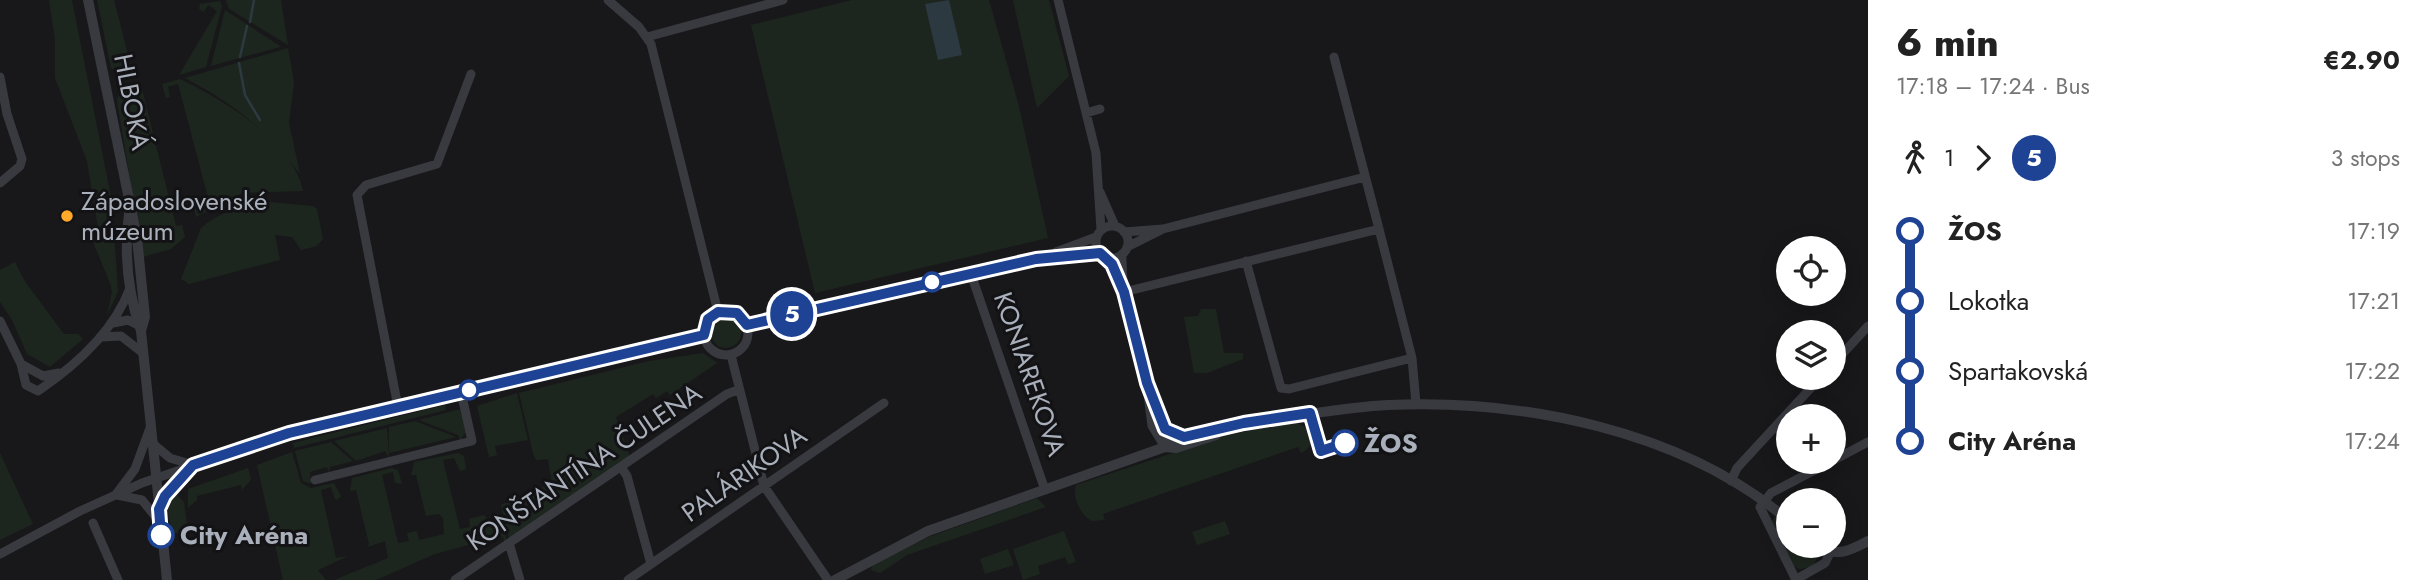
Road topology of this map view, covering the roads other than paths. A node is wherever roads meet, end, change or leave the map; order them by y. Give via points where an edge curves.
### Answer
1 (88, 0) edge
2 (608, 0) edge
3 (783, 0) edge
4 (1058, 0) edge
5 (647, 37) junction
6 (1334, 57) dead end
7 (471, 74) dead end
8 (0, 77) edge
9 (2, 97) edge
10 (1100, 109) dead end
11 (1086, 113) junction
12 (1365, 177) junction
13 (0, 183) edge
14 (1099, 190) junction
15 (129, 214) junction
16 (1115, 226) junction
17 (1163, 229) junction
18 (1379, 229) junction
19 (1124, 232) junction
20 (1098, 233) junction
21 (1124, 251) junction
22 (1103, 255) junction
23 (1036, 259) junction
24 (1246, 261) junction
25 (971, 274) junction
26 (130, 288) junction
27 (1124, 292) junction
28 (718, 312) junction
29 (0, 321) edge
30 (113, 323) junction
31 (747, 325) junction
32 (1868, 326) edge
33 (140, 329) junction
34 (704, 335) junction
35 (101, 337) junction
36 (1846, 350) edge
37 (143, 353) junction
38 (731, 355) junction
39 (1412, 358) junction
40 (59, 373) junction
41 (34, 375) junction
42 (1147, 383) junction
43 (43, 387) junction
44 (738, 390) junction
45 (1809, 390) edge
46 (461, 392) junction
47 (884, 403) dead end
48 (1416, 404) junction
49 (398, 407) junction
50 (1267, 420) junction
51 (150, 426) junction
52 (1165, 429) junction
53 (1156, 436) junction
54 (1184, 437) junction
55 (1868, 442) edge
56 (152, 443) junction
57 (1165, 447) junction
58 (1148, 453) junction
59 (1846, 454) edge
60 (193, 465) junction
61 (621, 467) junction
62 (1807, 474) edge
63 (156, 477) junction
64 (315, 480) dead end
65 (1731, 481) junction
66 (764, 486) junction
67 (1045, 490) junction
68 (115, 494) junction
69 (1763, 502) junction
70 (1776, 511) edge
71 (159, 515) junction
72 (93, 523) dead end
73 (1868, 541) edge
74 (509, 543) junction
75 (1846, 551) edge
76 (0, 554) edge
77 (1828, 558) edge
78 (651, 564) junction
79 (118, 580) edge
80 (167, 580) edge
81 (455, 580) edge
82 (520, 580) edge
83 (628, 580) edge
84 (828, 580) edge
85 (835, 580) edge
86 (1796, 580) edge

1 - 15 street, HLBOKÁ
2 - 5 street
3 - 5 street
4 - 11 street via 1067,18
5 - 28 street
6 - 12 street
7 - 49 street via 437,164 362,187 356,200
8 - 9 street
9 - 13 street via 22,155 20,166
10 - 11 street
11 - 14 street
12 - 17 street
12 - 18 street
14 - 16 street
14 - 20 street
15 - 26 street, HLBOKÁ
15 - 33 street, HLBOKÁ via 145,317
16 - 19 street
16 - 20 street
17 - 19 street
17 - 21 street
18 - 24 street
18 - 39 street
19 - 21 street
20 - 22 street
20 - 23 street
21 - 22 street
21 - 27 street
22 - 23 street
22 - 27 street
23 - 25 street
24 - 27 street
24 - 39 street via 1281,388
25 - 31 street
25 - 67 street, KONIAREKOVA
26 - 30 street
26 - 33 street, HLBOKÁ
27 - 42 street
28 - 31 street via 737,313
28 - 34 street via 708,319
29 - 41 street via 21,363
30 - 33 street via 128,320
30 - 35 street
31 - 38 street via 745,345
32 - 36 street
33 - 37 street, HLBOKÁ
34 - 38 street via 714,352
34 - 46 street
35 - 37 street via 121,336
35 - 40 street
37 - 51 street, HLBOKÁ
38 - 44 street
39 - 48 street
40 - 41 street
40 - 43 street
41 - 43 street
41 - 43 street via 30,389
42 - 52 street
42 - 53 street
44 - 61 street, KONŠTANTÍNA ČULENA
44 - 66 street
45 - 65 street via 1737,467
46 - 49 street
46 - 64 street via 472,442
47 - 66 street, PALÁRIKOVA
48 - 50 street, KONIAREKOVA
48 - 65 street, KONIAREKOVA via 1500,407 1574,420 1627,435
49 - 60 street via 279,436
50 - 54 street, KONIAREKOVA
50 - 57 street, KONIAREKOVA via 1176,448
51 - 56 street, HLBOKÁ
51 - 68 street via 135,469
52 - 54 street
52 - 57 street
53 - 57 street
53 - 58 street
54 - 57 street, KONIAREKOVA
55 - 59 street
56 - 60 street via 170,458
56 - 63 street, HLBOKÁ
57 - 58 street, KONIAREKOVA
58 - 67 street, KONIAREKOVA
60 - 63 street
60 - 71 street via 165,496
61 - 74 street, KONŠTANTÍNA ČULENA
61 - 78 street
62 - 69 street
63 - 68 street
63 - 71 street, HLBOKÁ
65 - 69 street, KONIAREKOVA
66 - 78 street, PALÁRIKOVA
66 - 84 street
67 - 85 street, KONIAREKOVA via 928,531
68 - 71 street via 142,500
68 - 76 street
69 - 70 street, KONIAREKOVA
69 - 86 street via 1761,512
71 - 80 street, HLBOKÁ
72 - 79 street
73 - 75 street
74 - 81 street, KONŠTANTÍNA ČULENA
74 - 82 street
77 - 86 street
78 - 83 street, PALÁRIKOVA

